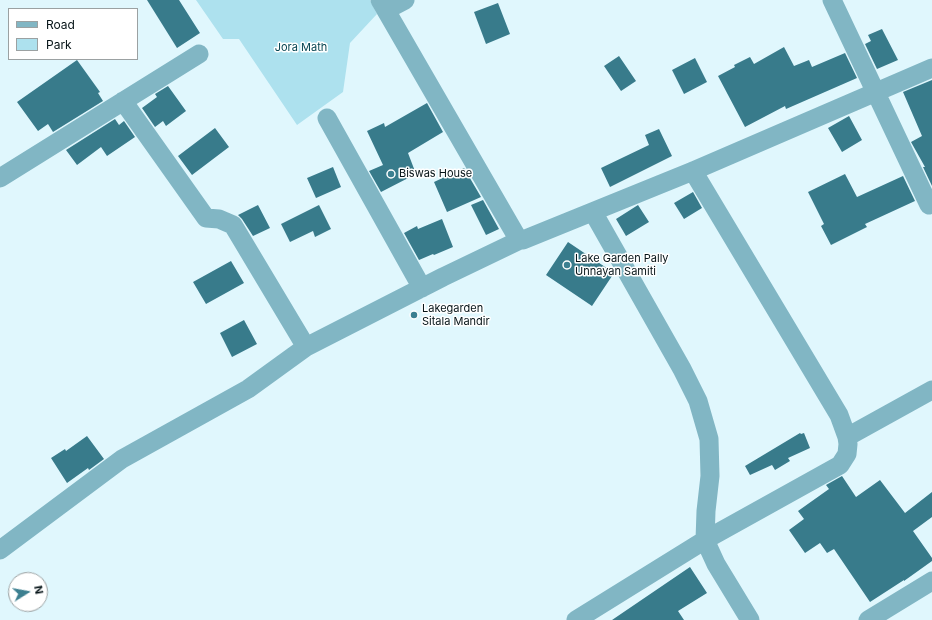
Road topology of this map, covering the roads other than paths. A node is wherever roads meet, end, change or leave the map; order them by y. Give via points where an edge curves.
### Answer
1 (405, 0) edge
2 (832, 0) edge
3 (383, 5) edge
4 (198, 54) dead end
5 (932, 68) edge
6 (876, 93) junction
7 (123, 101) junction
8 (327, 118) dead end
9 (693, 171) junction
10 (0, 178) edge
11 (929, 205) dead end
12 (593, 212) junction
13 (520, 240) junction
14 (422, 288) junction
15 (306, 347) junction
16 (932, 390) edge
17 (847, 437) junction
18 (705, 540) junction
19 (0, 550) edge
20 (932, 581) edge
21 (576, 620) edge
22 (750, 620) edge
23 (868, 620) edge

1 - 3 street
2 - 6 street
3 - 13 street
4 - 7 street
5 - 6 street
6 - 9 street
6 - 11 street
7 - 10 street
7 - 15 street via 206,218 219,218 234,225
8 - 14 street
9 - 12 street
9 - 17 street via 838,415
12 - 13 street
12 - 18 street via 698,401 709,439 710,476
13 - 14 street
14 - 15 street
15 - 19 street via 248,389 122,459
16 - 17 street
17 - 18 street via 847,454 840,465
18 - 21 street
18 - 22 street via 716,564
20 - 23 street

